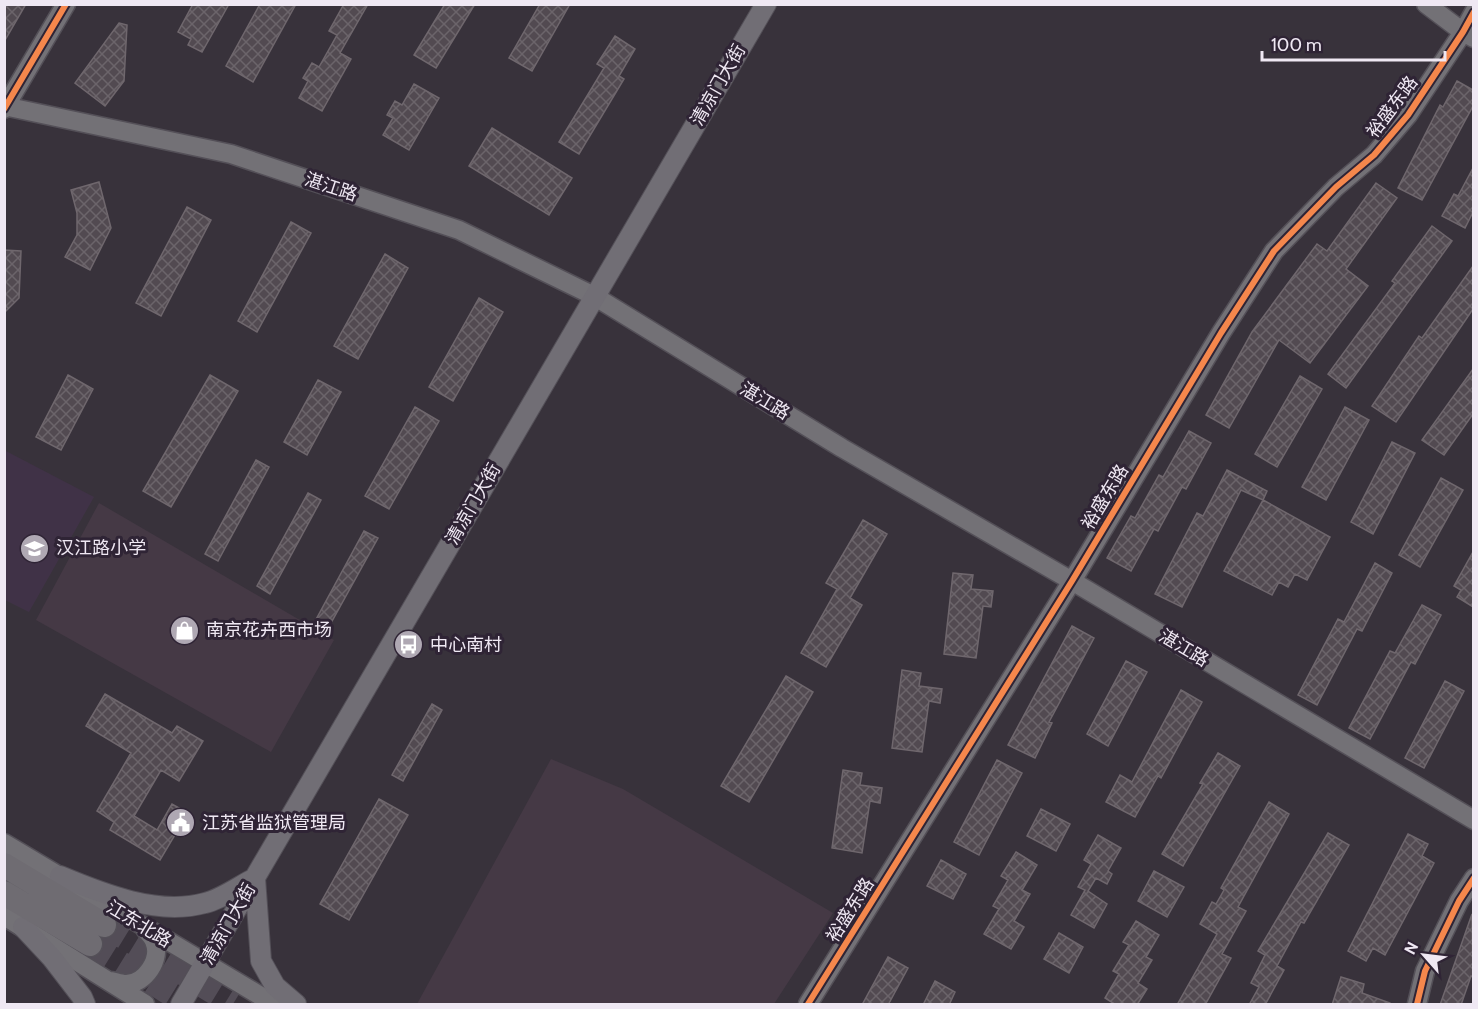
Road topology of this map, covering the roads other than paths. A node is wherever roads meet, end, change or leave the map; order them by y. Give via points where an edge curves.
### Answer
1 (66, 4) edge
2 (766, 4) edge
3 (1426, 4) edge
4 (1473, 12) edge
5 (1468, 35) edge
6 (5, 107) edge
7 (594, 296) junction
8 (1072, 581) junction
9 (1473, 820) edge
10 (4, 843) edge
11 (4, 865) edge
12 (60, 876) junction
13 (255, 878) junction
14 (1473, 878) edge
15 (4, 893) edge
16 (4, 916) edge
17 (139, 924) junction
18 (104, 925) tunnel mouth
19 (23, 927) junction
20 (90, 944) tunnel mouth
21 (206, 962) junction
22 (106, 980) junction
23 (85, 1005) edge
24 (145, 1005) edge
25 (181, 1005) edge
26 (274, 1005) edge
27 (296, 1005) edge
28 (808, 1005) edge
29 (1417, 1005) edge

1 - 6 main road
2 - 7 main road, 清凉门大街
3 - 5 main road
4 - 5 main road, 裕盛东路
5 - 8 main road, 裕盛东路 via 1374,155 1336,187 1274,251
6 - 7 main road, 湛江路 via 231,154 459,230
7 - 8 main road, 湛江路 via 842,448
7 - 13 main road, 清凉门大街
8 - 9 main road, 湛江路
8 - 28 main road, 裕盛东路
10 - 12 main road, 江东北路
11 - 18 highway
12 - 13 main road via 123,899 185,907 207,903
12 - 17 main road, 江东北路
13 - 21 main road, 清凉门大街
13 - 27 main road via 261,961 275,986
14 - 29 main road via 1425,971
15 - 20 highway
16 - 19 main road
17 - 21 main road, 江东北路
17 - 22 main road via 153,938 155,961 137,981 125,984
19 - 22 main road
19 - 23 main road via 52,958
21 - 25 main road, 清凉门大街
21 - 26 main road, 江东北路
22 - 24 main road

